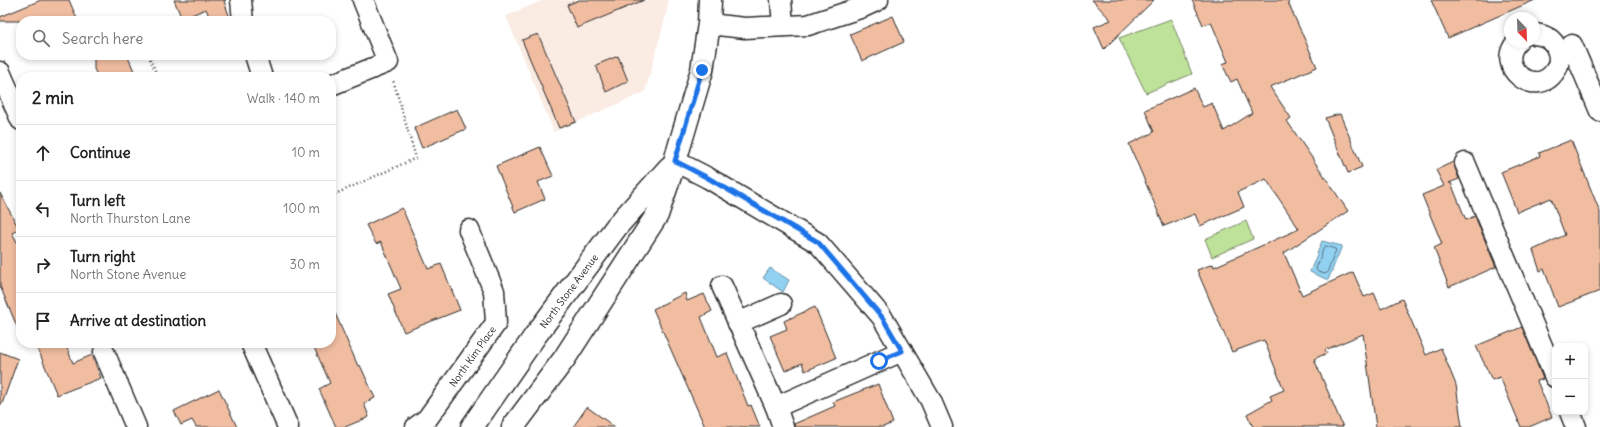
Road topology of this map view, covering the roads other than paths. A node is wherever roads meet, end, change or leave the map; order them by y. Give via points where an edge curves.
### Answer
1 (241, 0) edge
2 (362, 0) edge
3 (710, 0) edge
4 (781, 0) edge
5 (878, 0) edge
6 (243, 16) edge
7 (709, 24) junction
8 (783, 26) junction
9 (1540, 35) edge
10 (1572, 45) dead end
11 (1514, 48) edge
12 (257, 60) edge
13 (0, 72) edge
14 (260, 72) edge
15 (336, 83) edge
16 (16, 109) edge
17 (1600, 111) edge
18 (675, 161) junction
19 (1465, 163) dead end
20 (469, 230) dead end
21 (722, 286) dead end
22 (781, 304) dead end
23 (738, 324) junction
24 (253, 348) edge
25 (902, 351) junction
26 (104, 352) dead end
27 (1552, 370) edge
28 (776, 407) junction
29 (1571, 415) edge
30 (136, 427) edge
31 (288, 427) edge
32 (416, 427) edge
33 (472, 427) edge
34 (513, 427) edge
35 (783, 427) edge
36 (942, 427) edge
37 (1576, 427) edge

1 - 6 street
2 - 15 street via 388,62
3 - 7 main road, North Stone Avenue
4 - 8 street
5 - 8 street via 808,25
7 - 8 street via 745,28
7 - 18 main road, North Stone Avenue via 702,70
9 - 11 street via 1552,41 1558,51 1557,69 1544,81 1526,81 1516,74 1510,57
10 - 17 street
12 - 14 street
13 - 16 street
18 - 25 street via 818,242 882,317
18 - 33 main road, North Stone Avenue via 617,226 535,336
18 - 34 main road, North Stone Avenue via 658,214 564,358
19 - 27 street
20 - 32 street, North Kim Place via 494,291 496,323 427,419
21 - 23 street
22 - 23 street
23 - 28 street
24 - 31 street
25 - 28 street
25 - 36 street via 931,401
26 - 30 street
28 - 35 street
29 - 37 street

